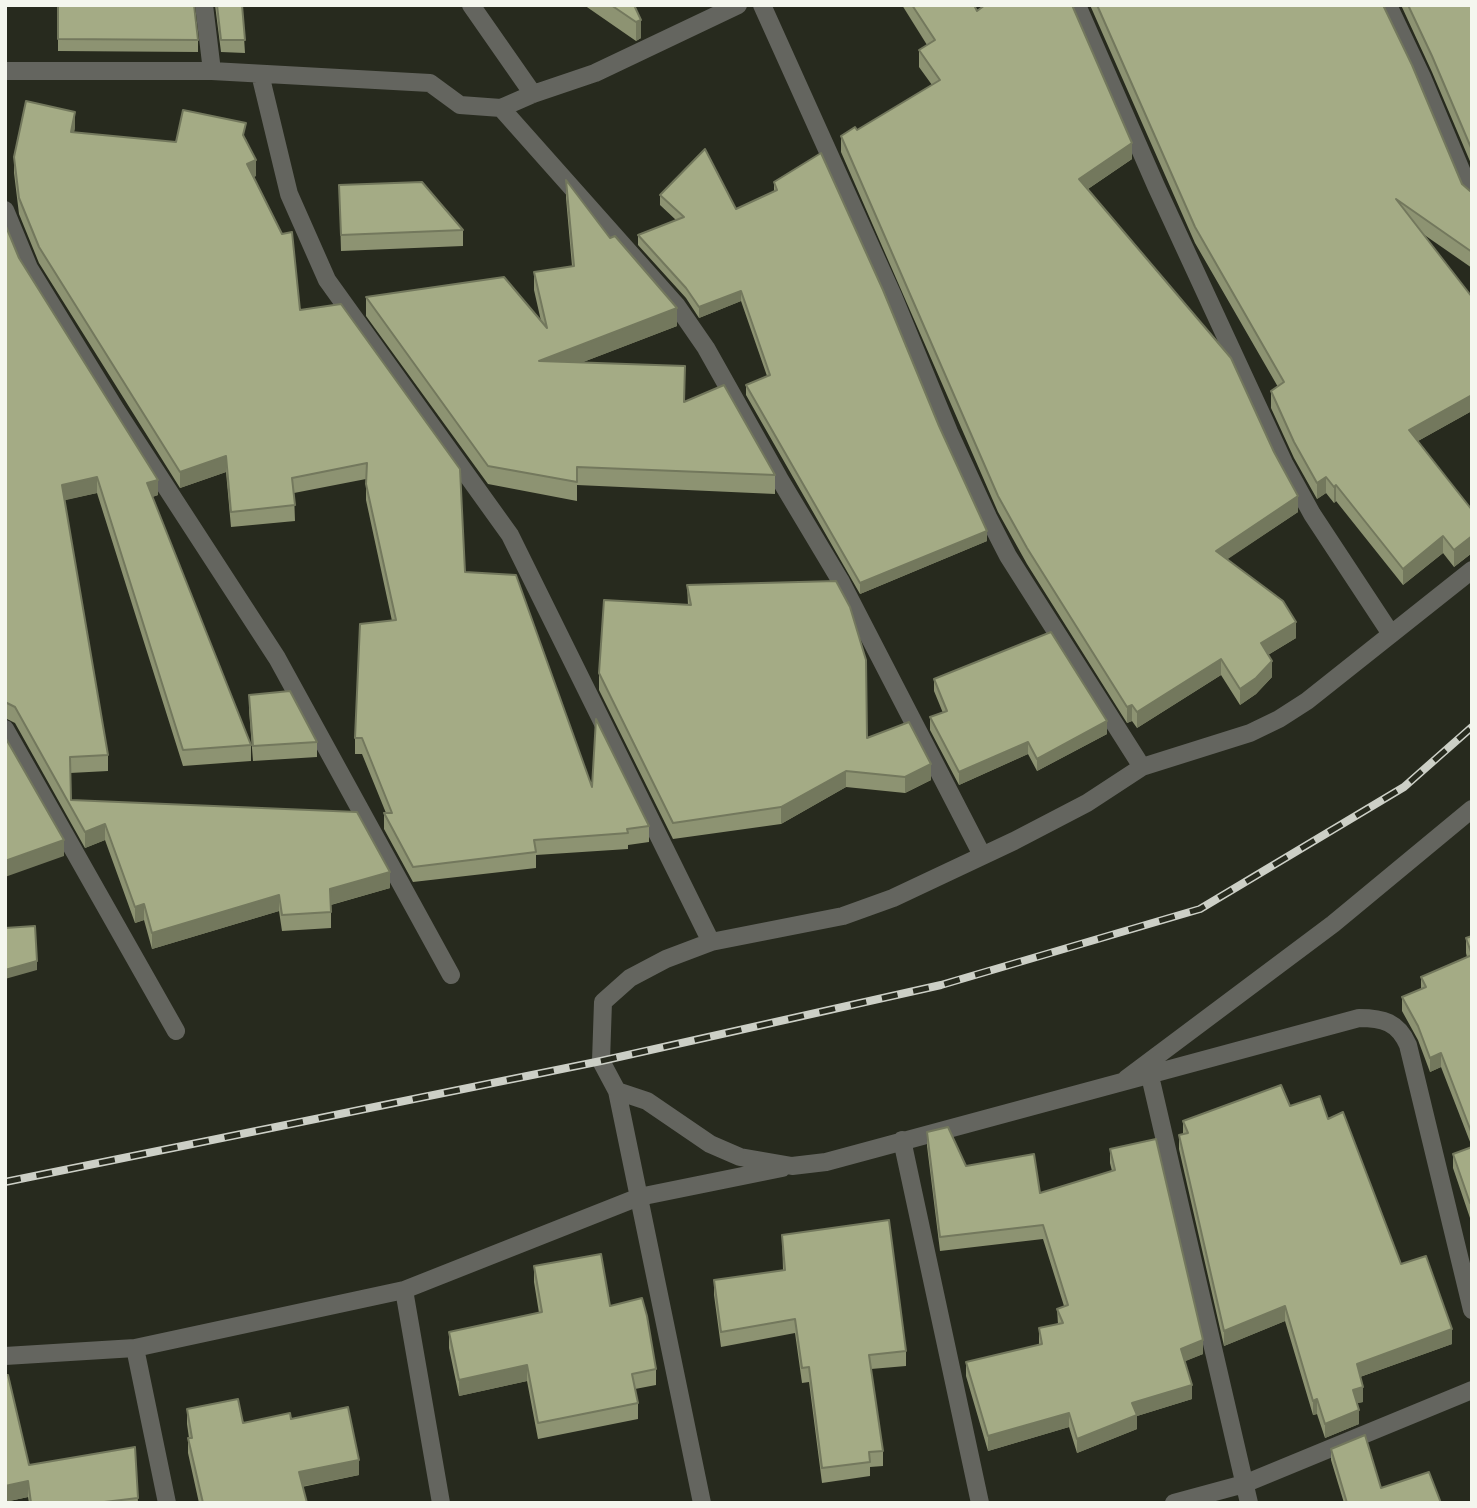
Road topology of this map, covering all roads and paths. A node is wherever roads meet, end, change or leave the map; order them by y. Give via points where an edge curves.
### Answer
1 (204, 5) edge
2 (471, 5) edge
3 (738, 5) edge
4 (762, 5) edge
5 (1077, 5) edge
6 (1388, 5) edge
7 (5, 71) edge
8 (212, 71) junction
9 (260, 74) junction
10 (533, 94) junction
11 (501, 108) junction
12 (1472, 196) edge
13 (5, 210) edge
14 (1472, 570) edge
15 (1391, 634) junction
16 (5, 729) edge
17 (1142, 766) junction
18 (1472, 809) edge
19 (982, 855) junction
20 (711, 942) junction
21 (450, 975) dead end
22 (176, 1031) dead end
23 (1150, 1076) junction
24 (1117, 1085) junction
25 (617, 1091) junction
26 (902, 1140) junction
27 (792, 1166) junction
28 (639, 1197) junction
29 (404, 1290) junction
30 (1472, 1310) edge
31 (135, 1348) junction
32 (5, 1356) edge
33 (1472, 1390) edge
34 (1244, 1484) junction
35 (167, 1503) edge
36 (441, 1503) edge
37 (702, 1503) edge
38 (980, 1503) edge
39 (1174, 1503) edge
40 (1249, 1503) edge

1 - 8 street
2 - 10 street
3 - 10 street via 595,73
4 - 17 street via 988,517 1008,556
5 - 15 street via 1284,463
6 - 12 street
7 - 8 street
8 - 9 street
9 - 11 street via 430,83 460,105
9 - 20 street via 289,194 327,279 510,535
10 - 11 street
11 - 19 street via 677,306 706,348 840,580
13 - 21 street via 29,268 277,658
14 - 15 street
15 - 17 street via 1279,719 1227,741
16 - 22 street
17 - 19 street via 1087,803
18 - 24 street via 1334,924
19 - 20 street via 893,898 843,916
20 - 25 street via 631,978 603,1002 601,1061
23 - 24 street
23 - 30 street via 1359,1018 1390,1022 1408,1045
23 - 34 street
24 - 26 street
25 - 27 street via 647,1101 710,1144 740,1157
25 - 28 street
26 - 27 street via 825,1162
26 - 38 street
27 - 28 street
28 - 29 street
28 - 37 street
29 - 31 street
29 - 36 street
31 - 32 street
31 - 35 street
33 - 34 street
34 - 39 street
34 - 40 street

